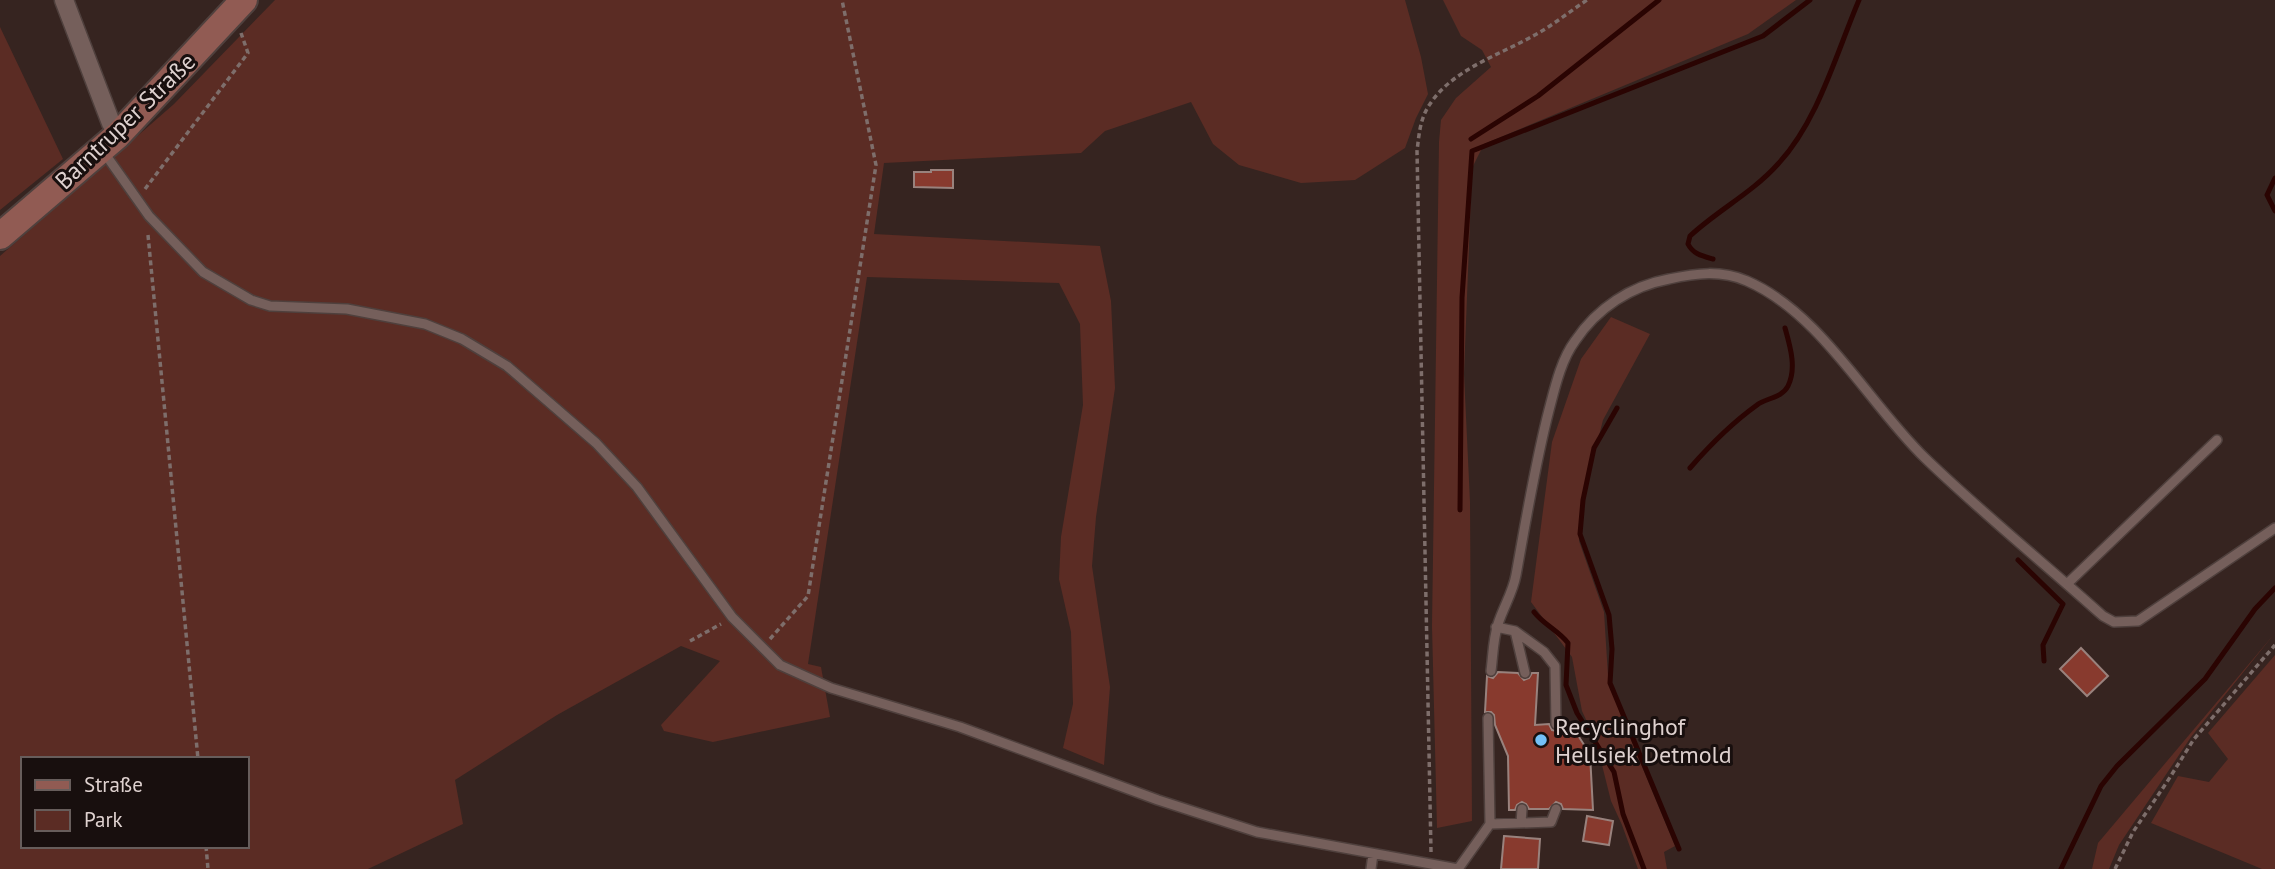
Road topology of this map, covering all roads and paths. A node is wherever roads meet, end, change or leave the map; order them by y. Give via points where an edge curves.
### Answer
1 (64, 0) edge
2 (842, 0) edge
3 (1587, 0) edge
4 (239, 6) edge
5 (110, 143) junction
6 (138, 199) junction
7 (147, 232) dead end
8 (0, 236) edge
9 (2217, 440) dead end
10 (2275, 528) edge
11 (2067, 584) junction
12 (732, 617) junction
13 (1496, 627) junction
14 (1514, 632) junction
15 (690, 641) dead end
16 (2275, 645) edge
17 (762, 649) junction
18 (1491, 671) dead end
19 (1525, 673) dead end
20 (1488, 718) dead end
21 (1556, 724) dead end
22 (198, 757) edge
23 (1556, 808) dead end
24 (1522, 809) dead end
25 (1521, 823) junction
26 (1490, 824) junction
27 (206, 848) edge
28 (1373, 854) junction
29 (1432, 865) junction
30 (208, 869) edge
31 (1371, 869) edge
32 (2115, 869) edge

1 - 5 street via 111,123
2 - 17 path via 876,165 807,596
3 - 29 path via 1441,90 1429,104 1419,132
4 - 5 main road, Barntruper Straße
4 - 6 path via 248,53
5 - 6 lane
5 - 8 main road, Barntruper Straße
6 - 12 lane via 203,272 251,300 270,306 347,309 425,324 462,339 507,366 596,443 637,487
7 - 22 path
9 - 11 lane
10 - 11 lane via 2138,621 2114,622
11 - 13 lane via 1925,458 1843,360 1797,315 1747,281 1714,272 1650,283 1618,298 1573,342 1556,383 1540,447 1515,583
12 - 15 path
12 - 17 lane
13 - 14 lane
13 - 18 lane
14 - 19 lane
14 - 21 lane via 1544,652 1555,666
16 - 32 path via 2194,739 2133,832
17 - 28 lane via 780,665 831,688 960,727 1158,800 1257,832
20 - 26 lane
23 - 25 lane via 1551,822
24 - 25 lane
25 - 26 lane
26 - 29 lane via 1458,869
27 - 30 path
28 - 29 lane
28 - 31 lane

